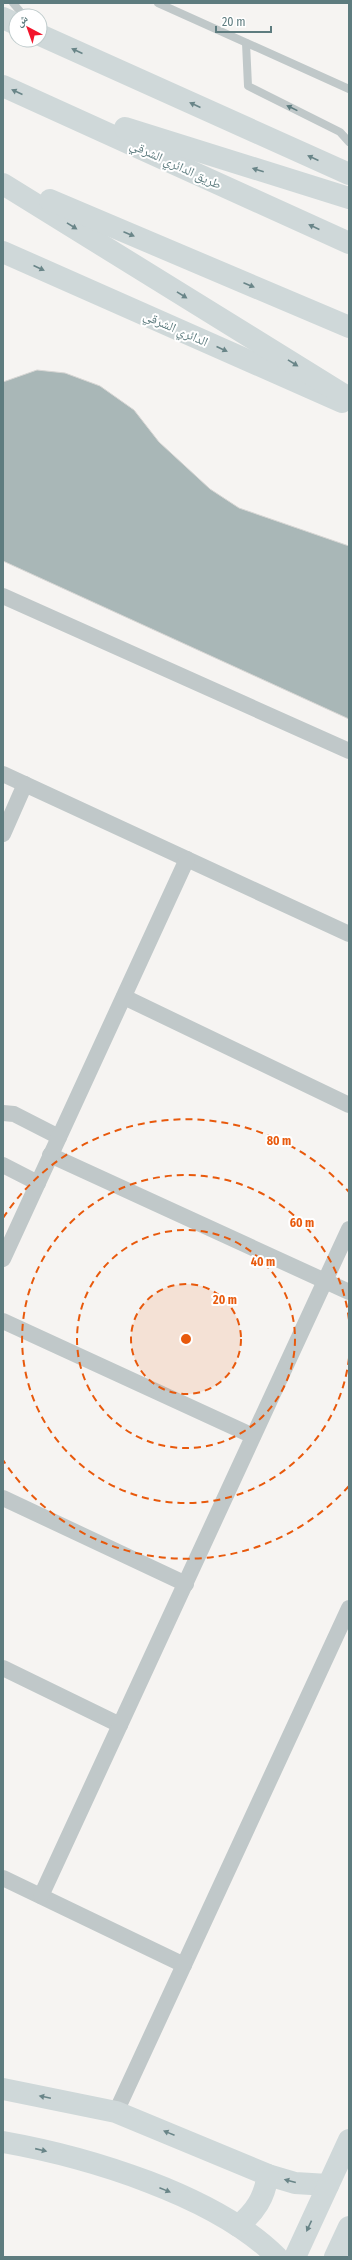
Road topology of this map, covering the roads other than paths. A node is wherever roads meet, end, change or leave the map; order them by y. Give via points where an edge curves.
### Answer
1 (158, 3) edge
2 (48, 39) edge
3 (246, 43) junction
4 (3, 86) edge
5 (349, 89) edge
6 (38, 102) junction
7 (349, 142) edge
8 (349, 174) edge
9 (3, 180) edge
10 (3, 184) edge
11 (349, 198) edge
12 (349, 243) edge
13 (3, 252) edge
14 (349, 327) edge
15 (349, 398) edge
16 (349, 405) edge
17 (3, 596) edge
18 (349, 751) edge
19 (3, 774) edge
20 (25, 784) junction
21 (3, 834) edge
22 (187, 859) junction
23 (349, 934) edge
24 (124, 997) junction
25 (349, 1106) edge
26 (3, 1113) edge
27 (59, 1137) junction
28 (50, 1155) junction
29 (3, 1165) edge
30 (38, 1183) junction
31 (349, 1229) edge
32 (3, 1259) edge
33 (325, 1281) junction
34 (349, 1292) edge
35 (3, 1321) edge
36 (253, 1436) junction
37 (3, 1498) edge
38 (186, 1584) junction
39 (349, 1608) edge
40 (3, 1668) edge
41 (120, 1725) junction
42 (3, 1878) edge
43 (41, 1896) junction
44 (184, 1965) junction
45 (3, 2089) edge
46 (116, 2112) junction
47 (3, 2142) edge
48 (346, 2151) edge
49 (268, 2175) junction
50 (328, 2185) junction
51 (238, 2226) junction
52 (349, 2227) edge
53 (276, 2257) edge
54 (295, 2257) edge
55 (335, 2257) edge

1 - 3 lane
8 -> 2 main road
3 - 5 lane
7 -> 3 lane via 340,132 248,86
6 -> 4 main road, طريق الدائري الشرقي
11 -> 6 main road
12 -> 6 main road, طريق الدائري الشرقي
9 -> 14 main road
10 -> 15 main road
13 -> 16 main road, الدائري الشرقي
17 - 18 street
19 - 20 street
20 - 21 street
20 - 22 street
22 - 23 street
22 - 24 street
24 - 25 street
24 - 27 street
26 - 27 street via 14,1114
27 - 28 street
28 - 30 street
28 - 33 street
29 - 30 street
30 - 32 street
31 - 33 street
33 - 34 street
33 - 36 street
35 - 36 street
36 - 38 street
37 - 38 street
38 - 41 street
39 - 44 street
40 - 41 street
41 - 43 street
42 - 43 street
43 - 44 street
44 - 46 street
46 -> 45 main road
49 -> 46 main road
47 -> 51 main road via 76,2158 142,2180 204,2205
48 - 50 main road
50 -> 49 main road via 295,2183
49 - 51 main road via 263,2198 252,2215
50 -> 54 main road
51 - 53 main road via 265,2245
52 - 55 main road

